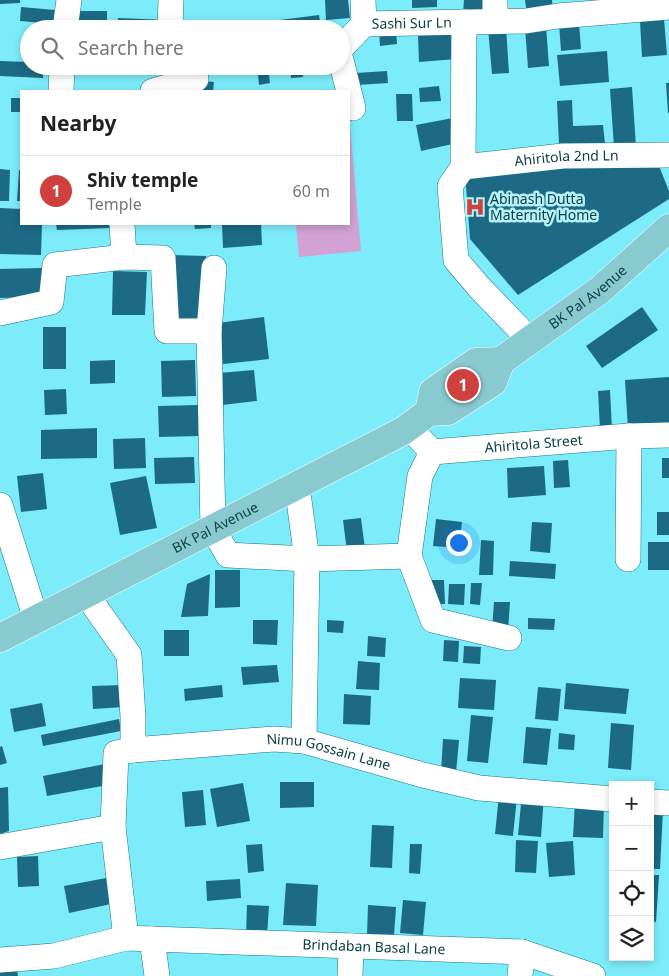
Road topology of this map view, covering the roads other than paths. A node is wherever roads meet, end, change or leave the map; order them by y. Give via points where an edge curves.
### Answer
1 (69, 0) edge
2 (171, 0) edge
3 (611, 6) edge
4 (669, 7) edge
5 (494, 11) edge
6 (364, 12) edge
7 (66, 20) edge
8 (170, 20) edge
9 (464, 22) junction
10 (350, 34) edge
11 (62, 75) edge
12 (345, 75) edge
13 (196, 79) dead end
14 (164, 81) edge
15 (61, 90) edge
16 (348, 90) edge
17 (350, 96) edge
18 (353, 108) dead end
19 (669, 155) edge
20 (463, 167) junction
21 (122, 225) edge
22 (669, 228) edge
23 (124, 257) junction
24 (214, 268) dead end
25 (0, 313) edge
26 (209, 331) junction
27 (530, 340) junction
28 (419, 419) junction
29 (669, 435) edge
30 (630, 436) junction
31 (432, 452) junction
32 (297, 486) junction
33 (0, 505) edge
34 (213, 529) junction
35 (409, 556) junction
36 (307, 559) junction
37 (628, 559) dead end
38 (86, 594) junction
39 (36, 619) junction
40 (0, 638) edge
41 (509, 638) dead end
42 (304, 741) junction
43 (133, 750) junction
44 (609, 798) edge
45 (654, 802) edge
46 (669, 803) edge
47 (113, 827) junction
48 (0, 848) edge
49 (126, 938) junction
50 (152, 939) junction
51 (351, 946) junction
52 (0, 960) edge
53 (521, 964) edge
54 (157, 976) edge
55 (350, 976) edge
56 (593, 976) edge

1 - 7 street
2 - 8 street
3 - 4 street, Sashi Sur Ln
3 - 5 street, Sashi Sur Ln via 526,21
5 - 9 street, Sashi Sur Ln
6 - 9 street, Sashi Sur Ln
6 - 10 street, Sashi Sur Ln
9 - 20 street
11 - 15 street
12 - 16 street
13 - 14 street
17 - 18 street
19 - 20 street, Ahiritola 2nd Ln via 563,156
20 - 27 street via 450,186 456,260
21 - 23 street
22 - 27 main road, BK Pal Avenue via 600,290
23 - 25 street via 55,265 51,302
23 - 26 street via 163,258 167,331
24 - 26 street
26 - 34 street
27 - 28 main road, BK Pal Avenue via 501,361 493,382 448,411
28 - 31 street
28 - 32 main road, BK Pal Avenue via 403,431
29 - 30 street, Ahiritola Street
30 - 31 street, Ahiritola Street
30 - 37 street
31 - 35 street via 420,476
32 - 34 main road, BK Pal Avenue
32 - 36 street
33 - 39 street
34 - 36 street via 228,555
34 - 38 main road, BK Pal Avenue
35 - 36 street
35 - 41 street via 433,620
36 - 42 street
38 - 39 main road, BK Pal Avenue
38 - 43 street via 129,655
39 - 40 main road, BK Pal Avenue
42 - 43 street, Nimu Gossain Lane via 274,739
42 - 44 street, Nimu Gossain Lane via 479,788
43 - 47 street, Nimu Gossain Lane via 116,753
45 - 46 street
47 - 48 street
47 - 49 street
49 - 50 street, Brindaban Basal Lane
49 - 52 street, Brindaban Basal Lane via 54,956
50 - 51 street, Brindaban Basal Lane
50 - 54 street
51 - 53 street, Brindaban Basal Lane
51 - 55 street
53 - 56 street, Brindaban Basal Lane

